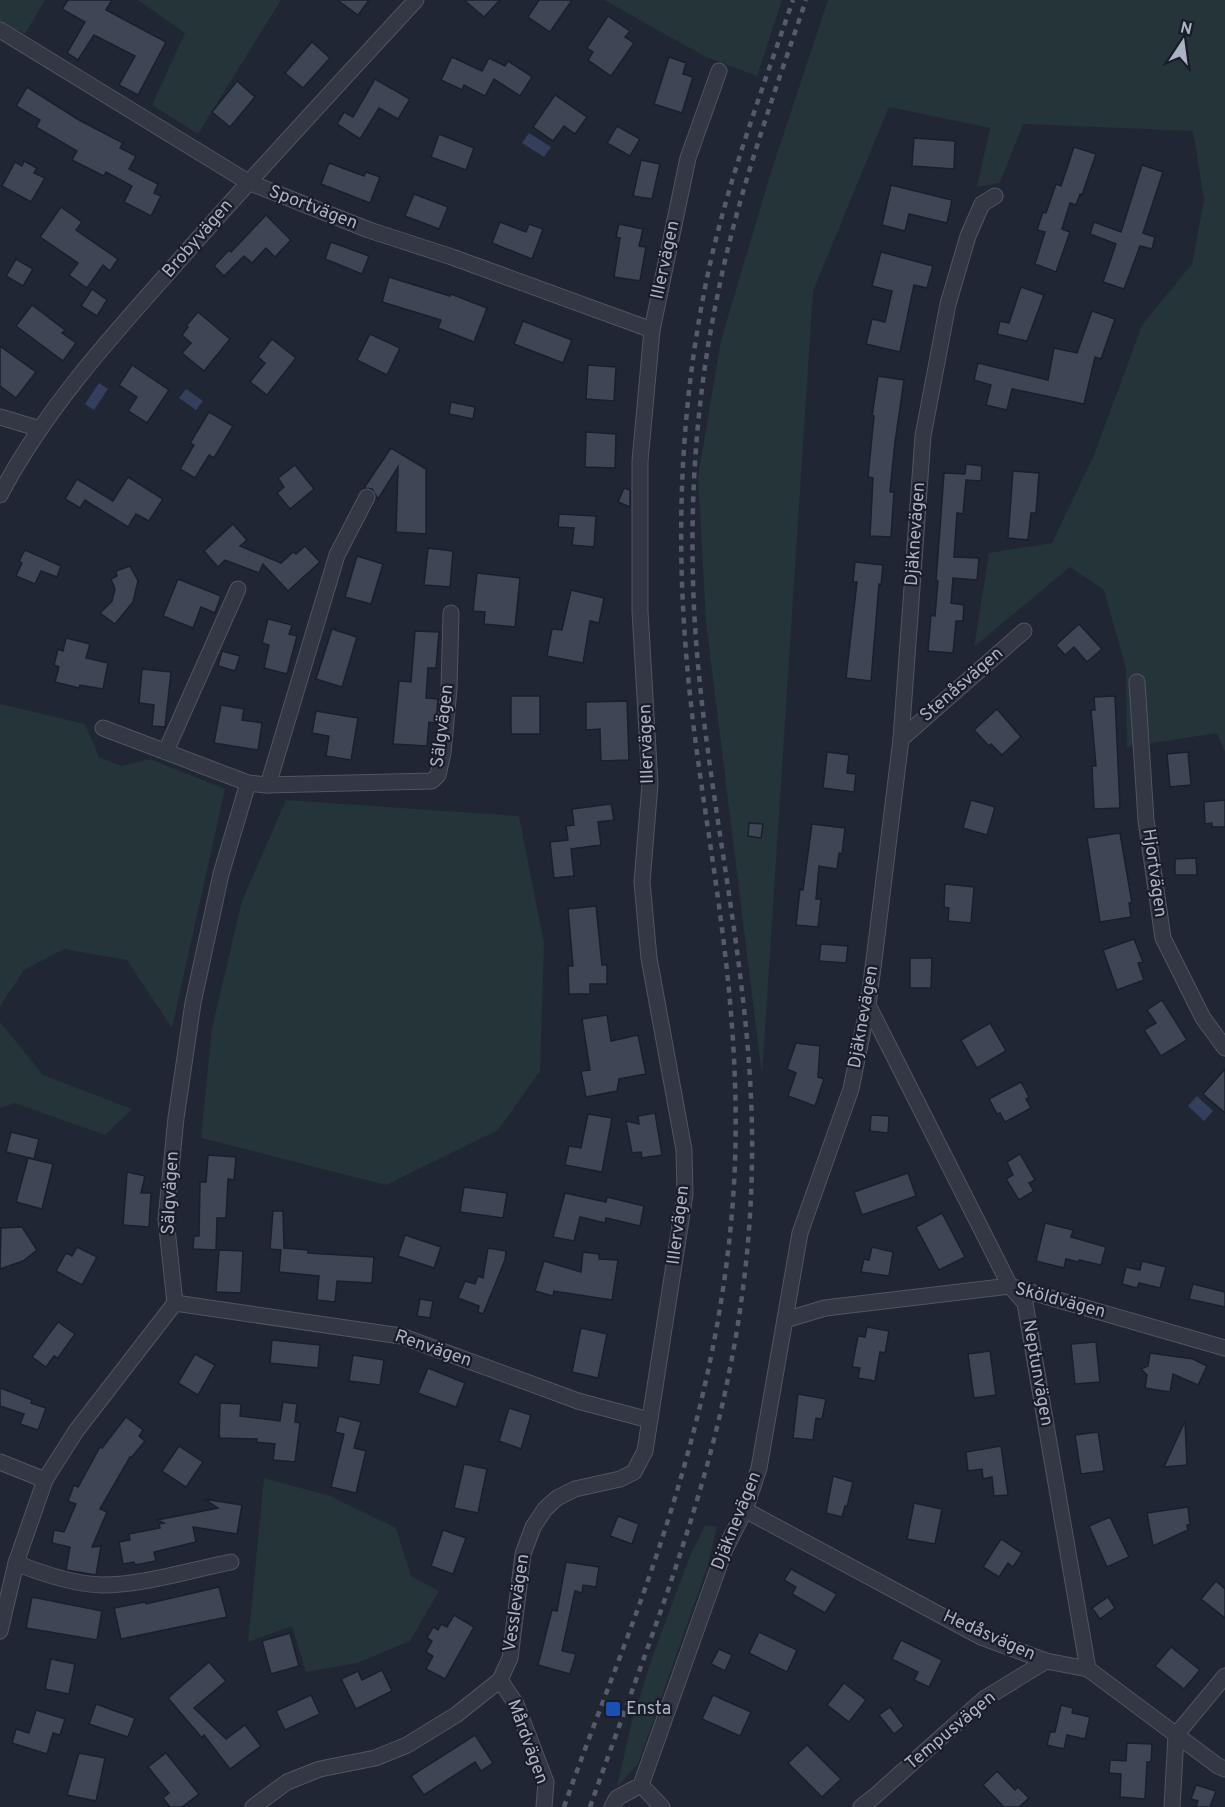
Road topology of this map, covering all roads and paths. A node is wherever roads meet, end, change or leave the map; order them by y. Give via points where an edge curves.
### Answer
1 (416, 0) edge
2 (0, 30) edge
3 (719, 71) dead end
4 (248, 182) junction
5 (995, 196) dead end
6 (652, 330) junction
7 (0, 417) edge
8 (40, 429) junction
9 (0, 495) edge
10 (367, 497) dead end
11 (238, 589) dead end
12 (451, 613) dead end
13 (1024, 631) dead end
14 (1137, 682) dead end
15 (103, 728) dead end
16 (901, 739) junction
17 (166, 751) junction
18 (248, 783) junction
19 (268, 785) junction
20 (868, 1005) junction
21 (1225, 1047) edge
22 (1010, 1287) junction
23 (175, 1303) junction
24 (785, 1320) junction
25 (1225, 1348) edge
26 (649, 1420) junction
27 (0, 1462) edge
28 (45, 1480) junction
29 (745, 1510) junction
30 (231, 1562) dead end
31 (16, 1563) junction
32 (0, 1631) edge
33 (1046, 1661) junction
34 (1088, 1669) junction
35 (1225, 1677) edge
36 (500, 1680) junction
37 (1176, 1736) junction
38 (1225, 1769) edge
39 (641, 1785) junction
40 (253, 1807) edge
41 (544, 1807) edge
42 (612, 1807) edge
43 (662, 1807) edge
44 (861, 1807) edge
45 (1172, 1807) edge

1 - 4 street, Brobyvägen
2 - 4 street, Sportvägen
3 - 6 street, Illervägen via 688,158
4 - 6 street, Sportvägen via 369,230 452,256
4 - 8 street, Brobyvägen via 97,353
5 - 16 street, Djäknevägen via 982,204 968,236 948,304 923,436
6 - 26 street, Illervägen via 640,461 640,610 650,784 642,882 649,958 684,1150 685,1194
7 - 8 street
8 - 9 street, Brobyvägen
10 - 19 street via 337,555
11 - 17 street
12 - 19 street, Sälgvägen via 443,753 438,775 432,782
13 - 16 street, Stenåsvägen
14 - 21 street, Hjortvägen via 1146,820 1163,938 1203,1018
15 - 17 street, Sälgvägen
16 - 20 street, Djäknevägen
17 - 18 street, Sälgvägen
18 - 19 street, Sälgvägen
18 - 23 street, Sälgvägen via 221,874 193,1003 176,1118 166,1219
20 - 22 street, Neptunvägen
20 - 24 street, Djäknevägen via 851,1089 800,1233
22 - 24 street, Sköldvägen via 825,1308
22 - 25 street, Sköldvägen
22 - 34 street, Neptunvägen via 1025,1303
23 - 26 street, Renvägen via 401,1336 578,1401
23 - 28 street via 76,1431
24 - 29 street, Djäknevägen via 759,1468
26 - 36 street, Vesslevägen via 645,1450 634,1472 557,1498 533,1527 523,1554 510,1658
27 - 28 street
28 - 31 street
29 - 33 street, Hedåsvägen via 981,1637
29 - 39 street, Djäknevägen via 725,1549
30 - 31 street via 101,1585 49,1577
31 - 32 street
33 - 34 street, Hedåsvägen
33 - 44 street, Tempusvägen via 984,1699
34 - 37 street, Hedåsvägen
35 - 37 street
36 - 40 street via 456,1715 407,1745 287,1782
36 - 41 street, Mårdvägen via 516,1704 546,1782
37 - 38 street, Hedåsvägen
37 - 45 street
39 - 42 street via 617,1798
39 - 43 street

